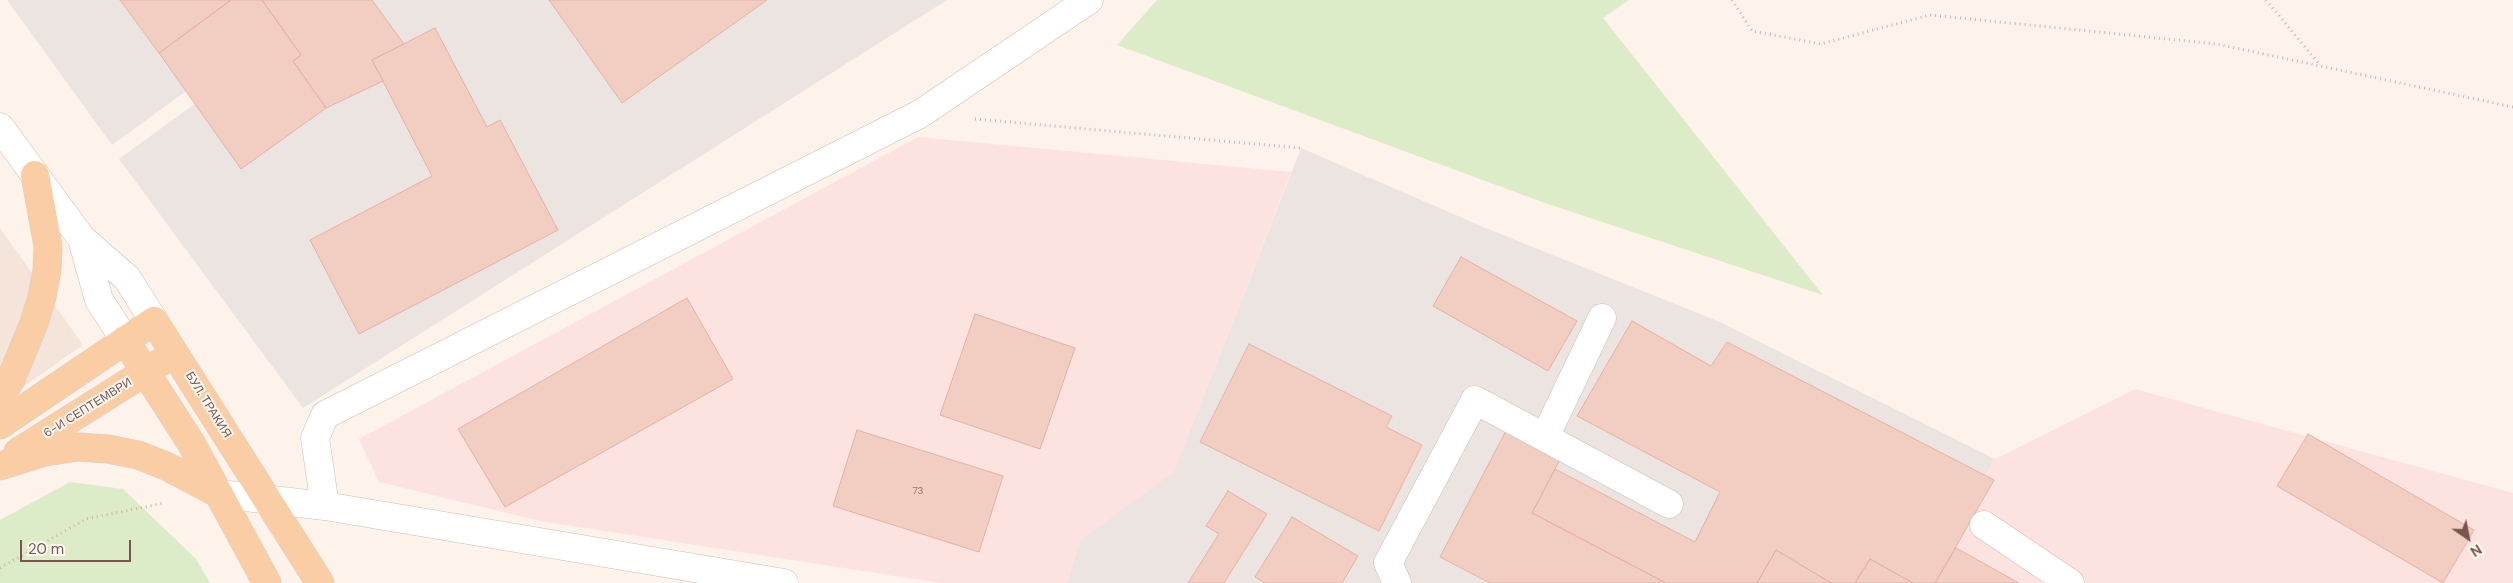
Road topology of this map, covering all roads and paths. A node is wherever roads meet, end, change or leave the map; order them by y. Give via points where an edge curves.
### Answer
1 (1089, 0) edge
2 (1732, 0) edge
3 (2266, 0) edge
4 (2321, 66) junction
5 (2513, 107) edge
6 (920, 114) junction
7 (0, 127) edge
8 (1301, 148) dead end
9 (35, 175) junction
10 (82, 239) junction
11 (1602, 318) dead end
12 (154, 321) junction
13 (125, 340) junction
14 (175, 354) junction
15 (146, 372) junction
16 (0, 398) edge
17 (0, 425) edge
18 (1545, 437) junction
19 (0, 464) edge
20 (219, 494) junction
21 (267, 500) junction
22 (1669, 504) dead end
23 (325, 506) junction
24 (1984, 525) dead end
25 (0, 568) edge
26 (267, 583) edge
27 (320, 583) edge
28 (784, 583) edge
29 (1397, 583) edge
30 (2070, 583) edge

1 - 6 street
2 - 4 path via 1752,31 1821,44 1930,15 2218,44
3 - 4 path
4 - 5 path
6 - 8 path
6 - 23 street via 325,415 315,438
7 - 9 street, БУЛ. ТРАКИЯ
9 - 10 street, БУЛ. ТРАКИЯ
9 - 16 main road via 48,246 47,270 34,323
10 - 12 street, БУЛ. ТРАКИЯ via 127,278
10 - 13 street, БУЛ. ТРАКИЯ via 99,300
11 - 18 street
12 - 13 main road
12 - 14 main road, БУЛ. ТРАКИЯ
13 - 15 main road, БУЛ. ТРАКИЯ
13 - 17 main road
14 - 15 main road, 6-И СЕПТЕМВРИ
14 - 21 main road, БУЛ. ТРАКИЯ
15 - 19 main road, 6-И СЕПТЕМВРИ
15 - 20 main road, БУЛ. ТРАКИЯ
18 - 22 street
18 - 29 street via 1475,400 1388,563
19 - 20 main road via 45,452 108,448 138,454
20 - 21 street
20 - 25 path via 86,519
20 - 26 main road, БУЛ. ТРАКИЯ
21 - 23 street
21 - 27 main road, БУЛ. ТРАКИЯ
23 - 28 street
24 - 30 street

